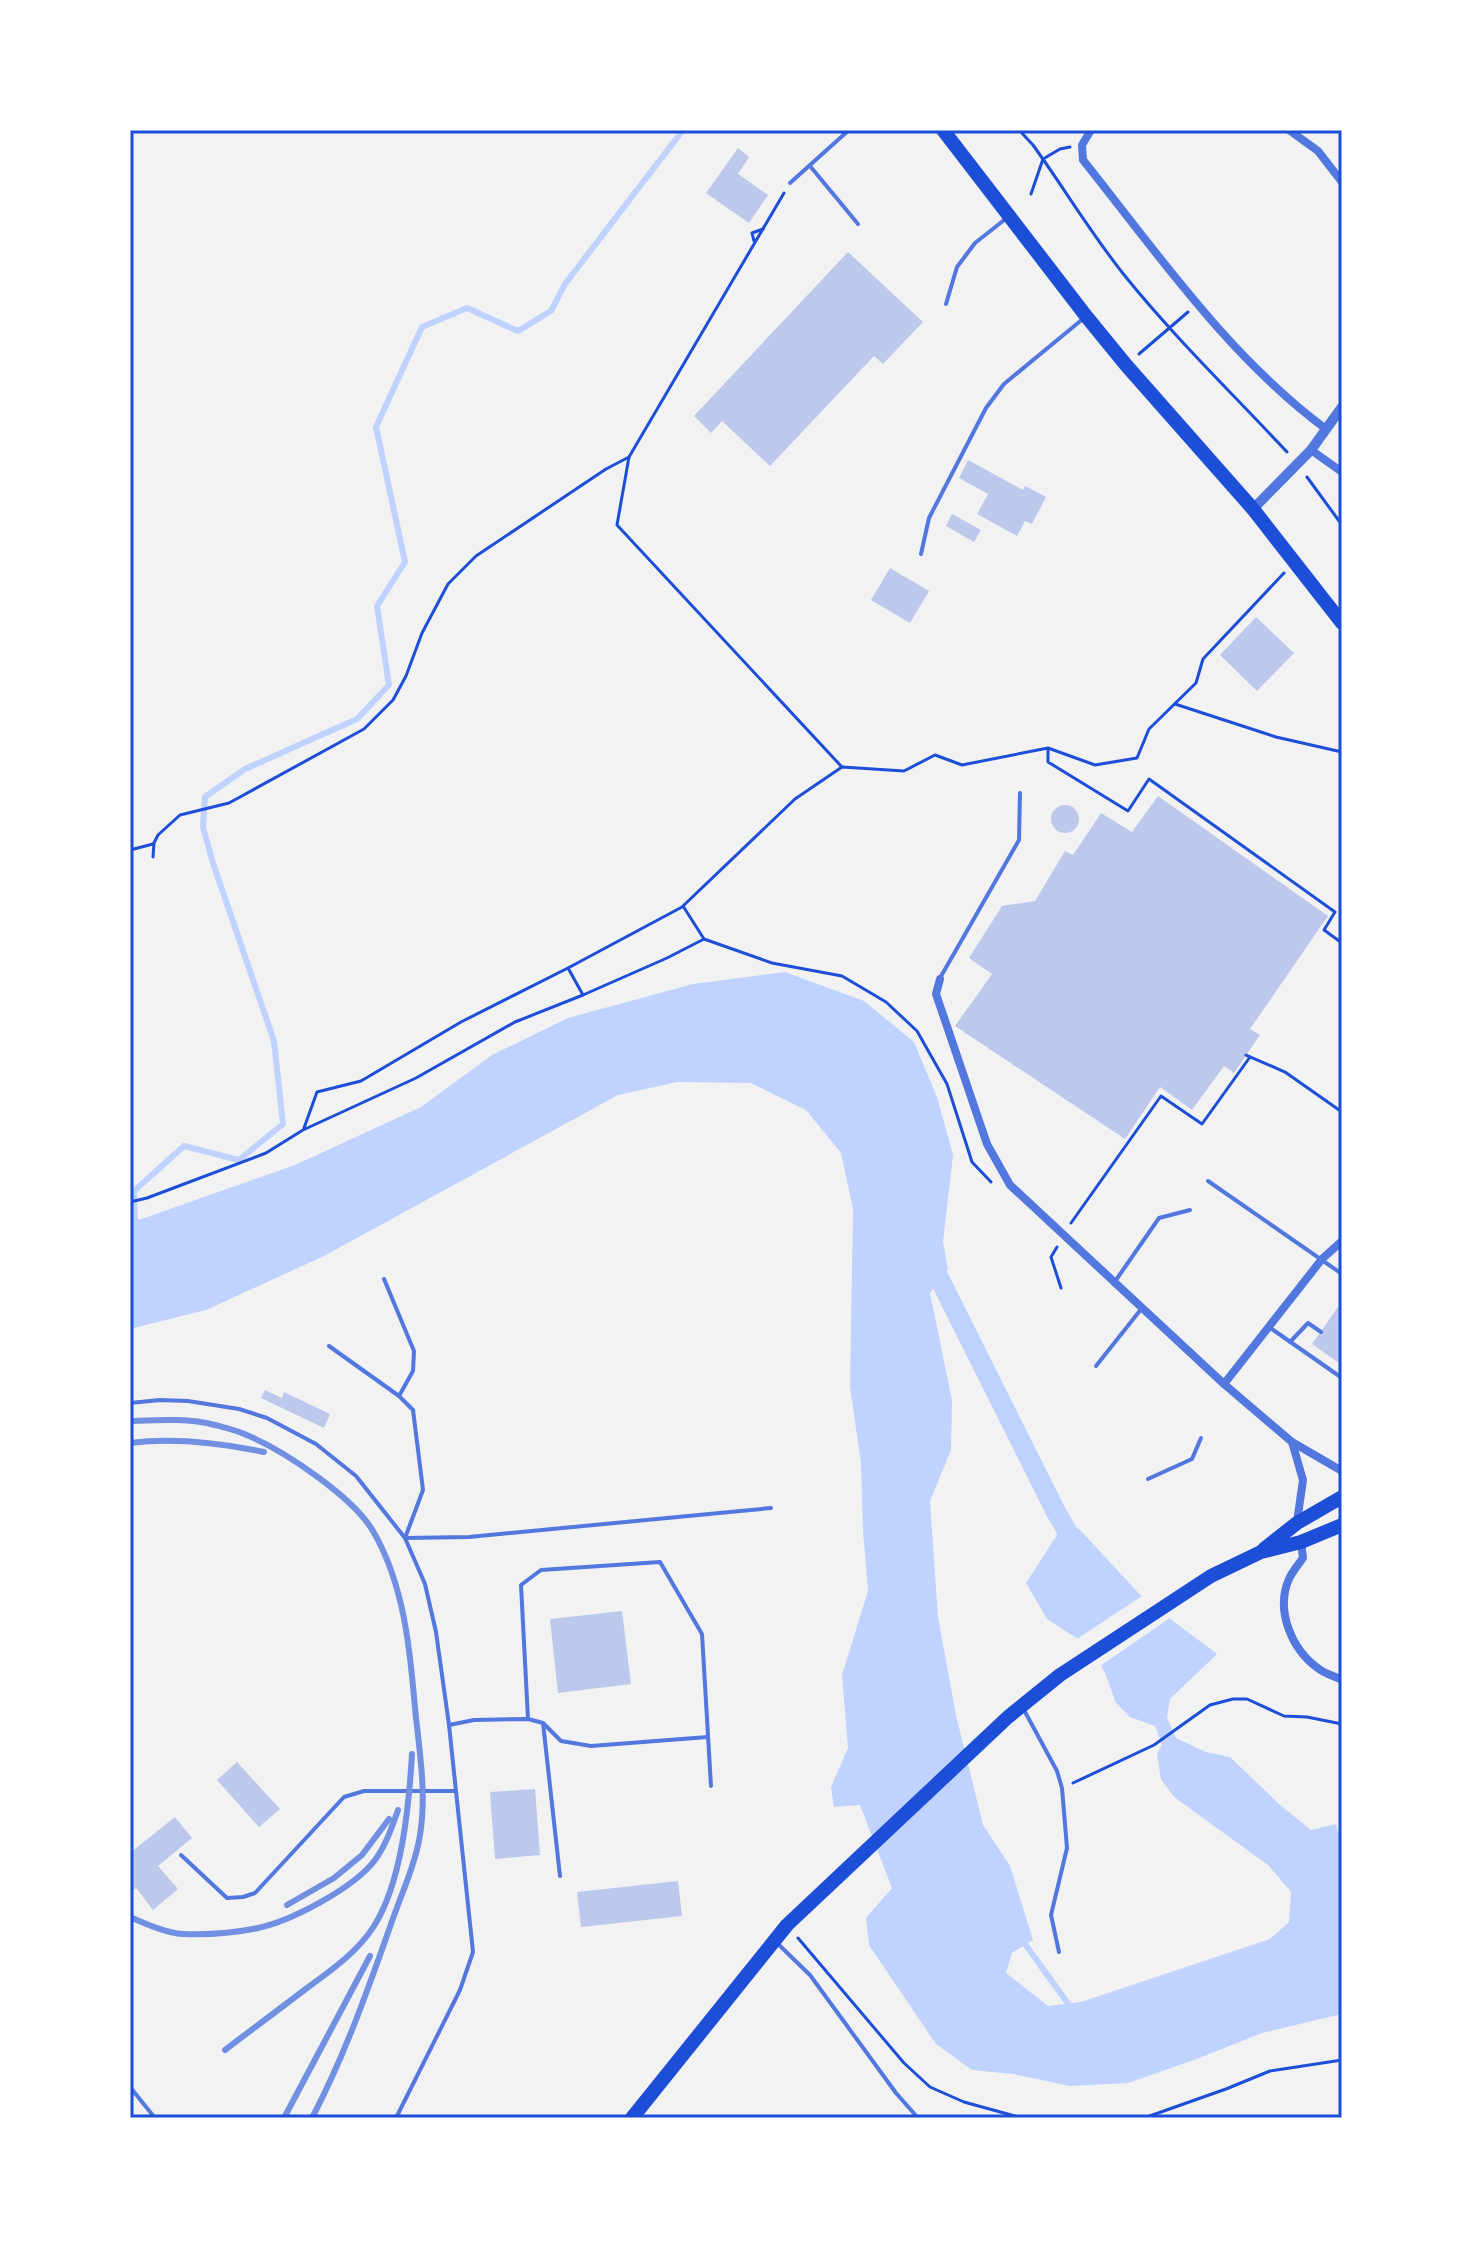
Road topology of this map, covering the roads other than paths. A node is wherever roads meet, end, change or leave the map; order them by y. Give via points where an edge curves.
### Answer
1 (849, 130) edge
2 (943, 130) edge
3 (1091, 130) edge
4 (1289, 130) edge
5 (810, 166) junction
6 (1342, 182) edge
7 (790, 183) road end
8 (1010, 216) junction
9 (858, 224) dead end
10 (946, 304) dead end
11 (1086, 316) junction
12 (1342, 407) edge
13 (1326, 429) junction
14 (1311, 450) junction
15 (1342, 472) edge
16 (1253, 509) junction
17 (921, 554) dead end
18 (1342, 623) edge
19 (1020, 793) dead end
20 (940, 979) joint
21 (1208, 1181) dead end
22 (1190, 1210) dead end
23 (1342, 1241) edge
24 (1322, 1259) junction
25 (1342, 1274) edge
26 (384, 1279) dead end
27 (1114, 1282) junction
28 (1142, 1308) junction
29 (1269, 1327) junction
30 (1321, 1332) dead end
31 (1290, 1342) junction
32 (329, 1346) dead end
33 (1096, 1366) dead end
34 (1342, 1378) edge
35 (1224, 1384) junction
36 (399, 1396) junction
37 (130, 1403) edge
38 (1201, 1438) dead end
39 (1292, 1442) junction
40 (1342, 1471) edge
41 (1148, 1479) dead end
42 (1342, 1497) edge
43 (771, 1508) dead end
44 (1297, 1523) junction
45 (1342, 1525) edge
46 (405, 1538) junction
47 (1301, 1542) junction
48 (1261, 1552) junction
49 (1342, 1680) edge
50 (1022, 1707) junction
51 (528, 1719) junction
52 (543, 1723) junction
53 (449, 1725) junction
54 (708, 1737) junction
55 (711, 1786) dead end
56 (456, 1791) junction
57 (181, 1855) dead end
58 (560, 1876) dead end
59 (774, 1940) junction
60 (1059, 1952) dead end
61 (130, 2087) edge
62 (155, 2118) edge
63 (396, 2118) edge
64 (632, 2118) edge
65 (918, 2118) edge

1 - 5 lane
2 - 8 main road
3 - 13 street via 1081,149 1083,160 1197,305 1291,402
4 - 6 street via 1318,151
5 - 7 lane
5 - 9 lane
8 - 10 lane via 975,243 957,267
8 - 11 main road
11 - 16 main road
11 - 17 lane via 1004,384 986,408 929,518
12 - 13 street
13 - 14 street
14 - 15 street
14 - 16 street
16 - 18 main road
19 - 20 lane via 1019,840
20 - 27 street via 936,994 987,1144 1010,1185
21 - 24 lane
22 - 27 lane via 1159,1218
23 - 24 street
24 - 25 lane
24 - 29 street
26 - 36 lane via 414,1351 413,1371
27 - 28 street
28 - 33 lane
28 - 35 street
29 - 31 lane
29 - 35 street
30 - 31 lane via 1308,1323
31 - 34 lane
32 - 36 lane
35 - 39 street
36 - 46 lane via 413,1410 423,1490
37 - 46 lane via 188,1401 267,1418 316,1444 356,1476
38 - 41 lane via 1192,1459
39 - 40 street
39 - 44 street via 1303,1480
42 - 44 main road
43 - 46 lane via 469,1537
44 - 48 main road
45 - 47 main road
46 - 53 lane via 425,1584
47 - 48 main road
47 - 49 street via 1303,1558 1288,1580 1286,1627 1318,1669
48 - 50 main road via 1211,1576 1060,1675
50 - 59 main road
50 - 60 lane via 1062,1788 1067,1848 1051,1915
51 - 52 lane
51 - 53 lane
51 - 54 lane via 521,1585 541,1570 660,1562 702,1634
52 - 54 lane via 561,1741 591,1746
52 - 58 lane
53 - 56 lane
54 - 55 lane
56 - 57 lane via 364,1791 344,1797 255,1893 243,1897 227,1898
56 - 63 lane via 473,1952 460,1990
59 - 64 main road
59 - 65 lane via 810,1975
61 - 62 lane

